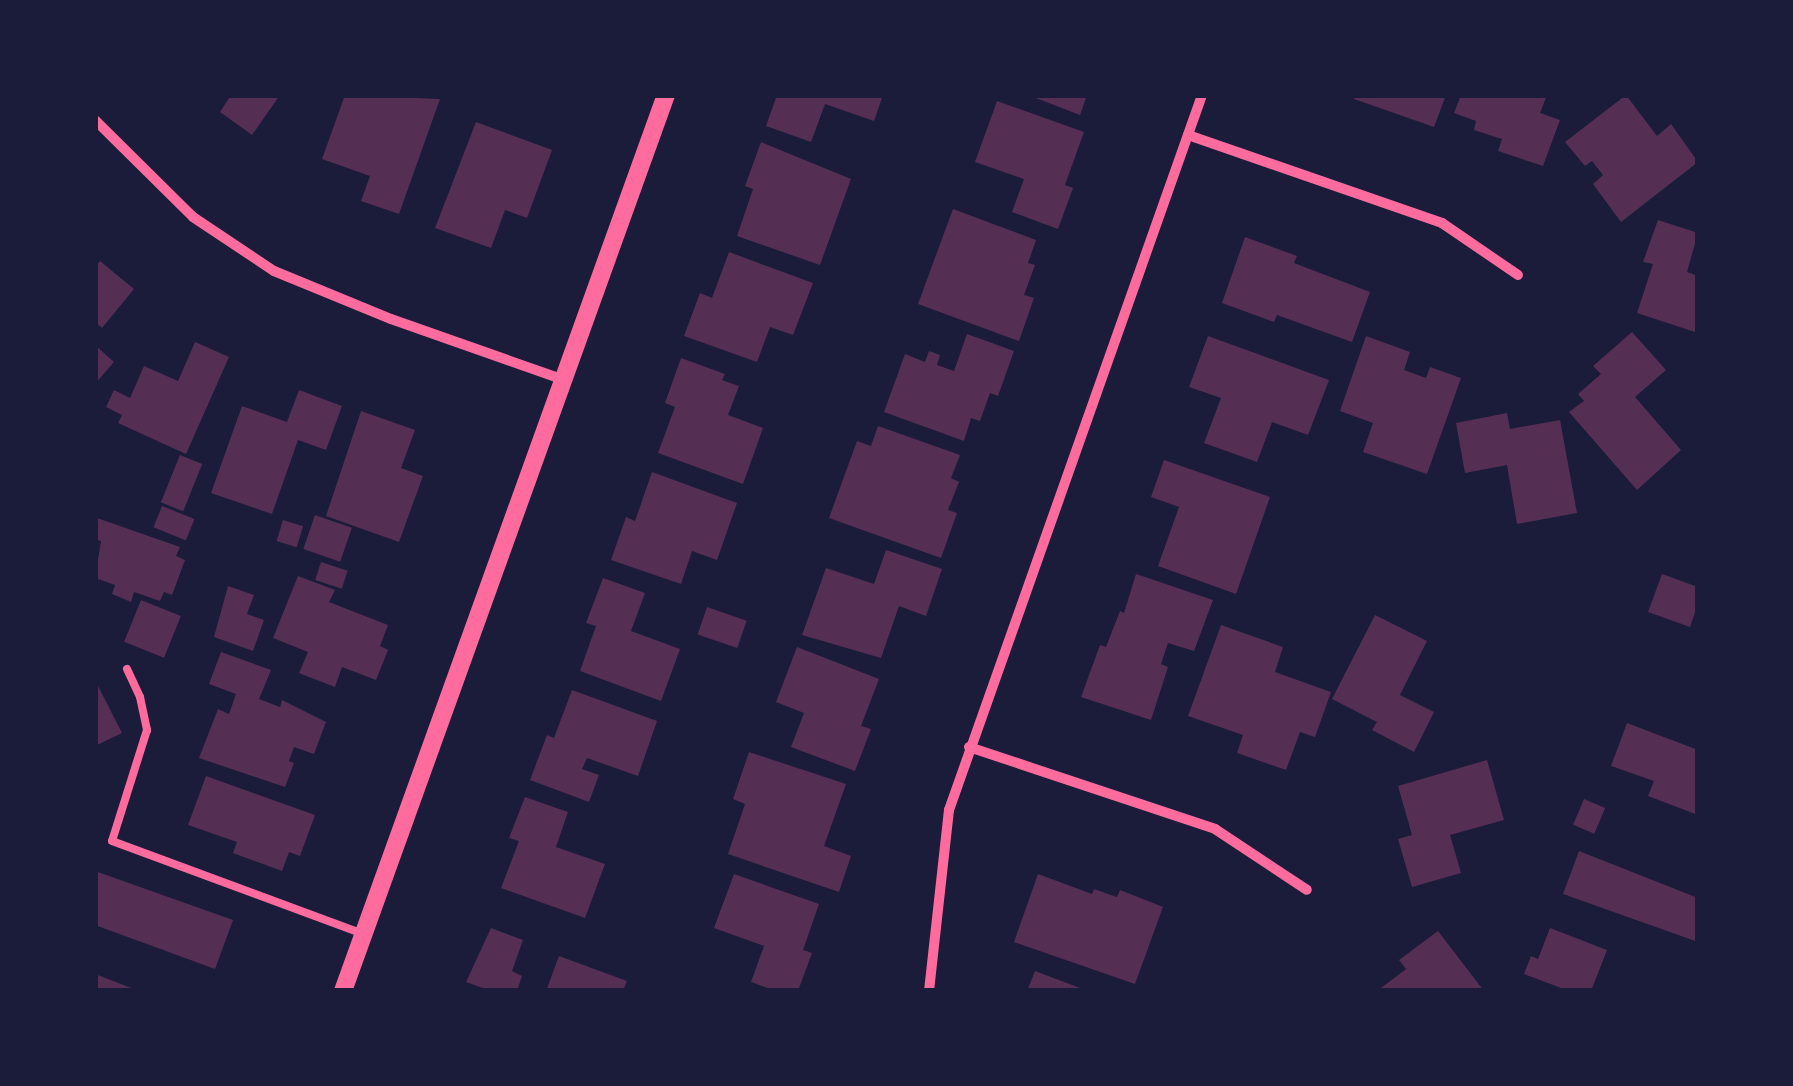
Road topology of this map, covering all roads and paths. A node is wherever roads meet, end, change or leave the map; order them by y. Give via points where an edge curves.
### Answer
1 (666, 95) edge
2 (1202, 95) edge
3 (95, 120) edge
4 (1188, 135) junction
5 (1518, 276) dead end
6 (564, 380) junction
7 (127, 669) dead end
8 (969, 746) junction
9 (1307, 890) dead end
10 (363, 934) junction
11 (343, 991) edge
12 (930, 991) edge

1 - 6 street
2 - 4 street
3 - 6 street via 192,217 274,271
4 - 5 street via 1442,223
4 - 8 street
6 - 10 street
7 - 10 lane via 146,713 146,730 112,841
8 - 9 street via 1215,829
8 - 12 street via 949,810
10 - 11 street

